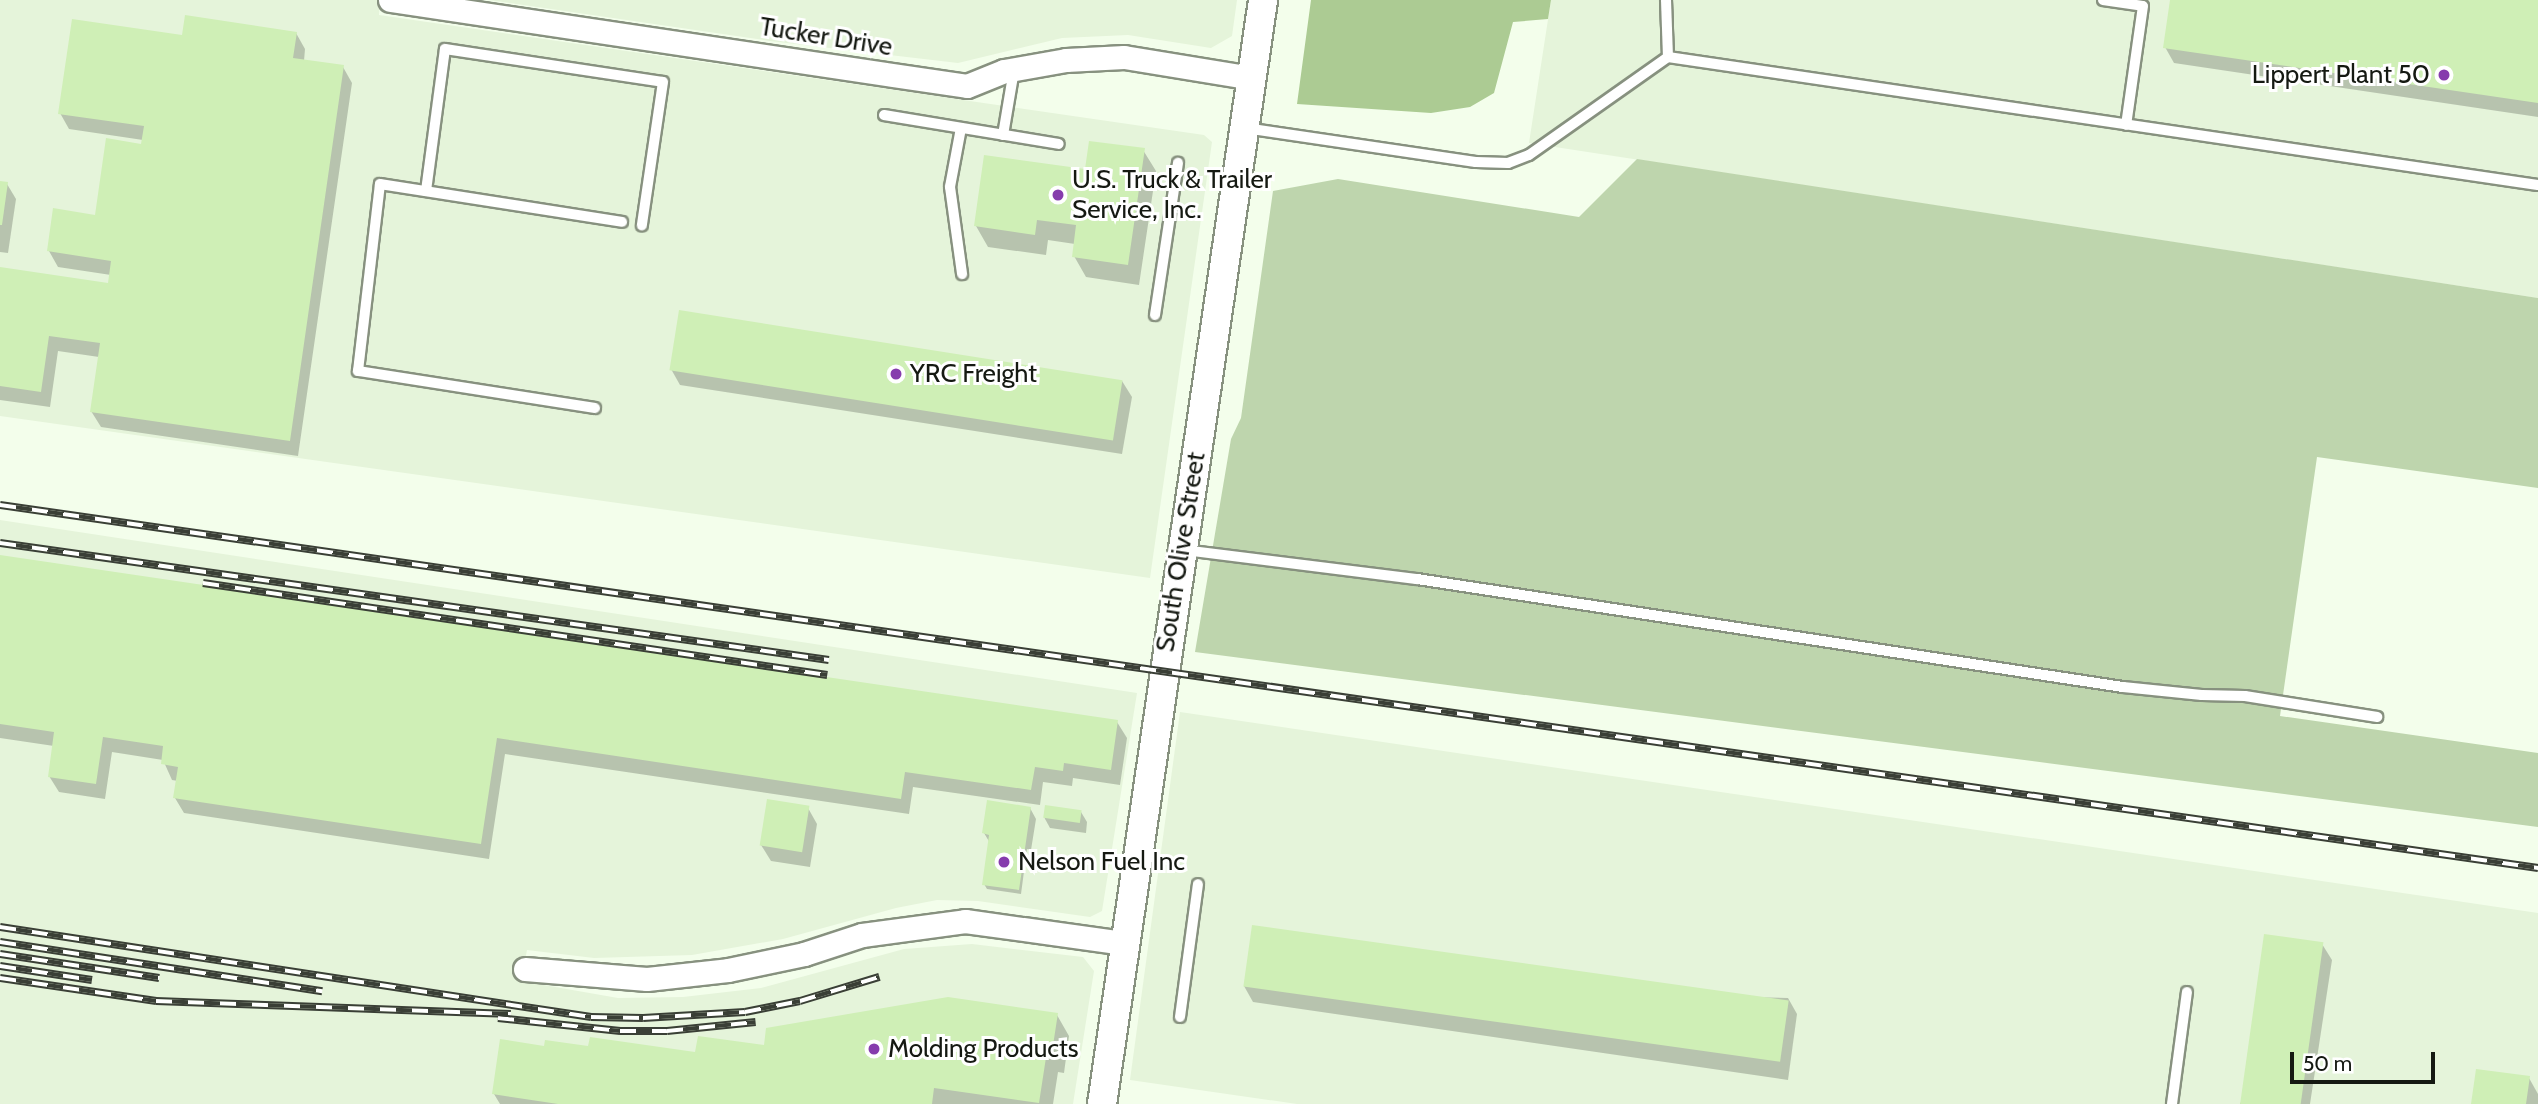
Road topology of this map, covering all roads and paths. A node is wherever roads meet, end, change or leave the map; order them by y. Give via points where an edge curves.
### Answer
1 (390, 0) edge
2 (1263, 0) edge
3 (1666, 0) edge
4 (2103, 0) edge
5 (1668, 57) junction
6 (1014, 69) junction
7 (1252, 78) junction
8 (884, 115) dead end
9 (2126, 125) junction
10 (961, 128) junction
11 (1245, 128) junction
12 (1003, 135) junction
13 (1059, 144) dead end
14 (1178, 163) dead end
15 (2538, 185) edge
16 (426, 191) junction
17 (622, 222) dead end
18 (642, 225) dead end
19 (962, 274) dead end
20 (1155, 315) dead end
21 (595, 408) dead end
22 (1181, 550) junction
23 (2377, 717) dead end
24 (1198, 884) dead end
25 (1124, 943) junction
26 (524, 969) dead end
27 (2187, 992) dead end
28 (1180, 1017) dead end
29 (1102, 1104) edge
30 (2172, 1104) edge

1 - 6 street, Tucker Drive via 967,86
2 - 7 street, South Olive Street
3 - 5 lane
4 - 9 lane via 2143,6
5 - 9 lane
5 - 11 lane via 1528,155 1507,163 1476,163
6 - 7 street, Tucker Drive via 1124,57
6 - 12 lane
7 - 11 street, South Olive Street
8 - 10 lane
9 - 15 lane
10 - 12 lane
10 - 19 lane via 950,187
11 - 22 street, South Olive Street
12 - 13 lane
14 - 20 lane
16 - 17 lane
16 - 18 lane via 445,49 663,82
16 - 21 lane via 380,184 358,371
22 - 23 lane via 1417,579 2123,687 2245,696
22 - 25 street, South Olive Street
24 - 28 lane
25 - 26 street via 965,921 862,935 770,962 647,979
25 - 29 street, South Olive Street
27 - 30 lane

